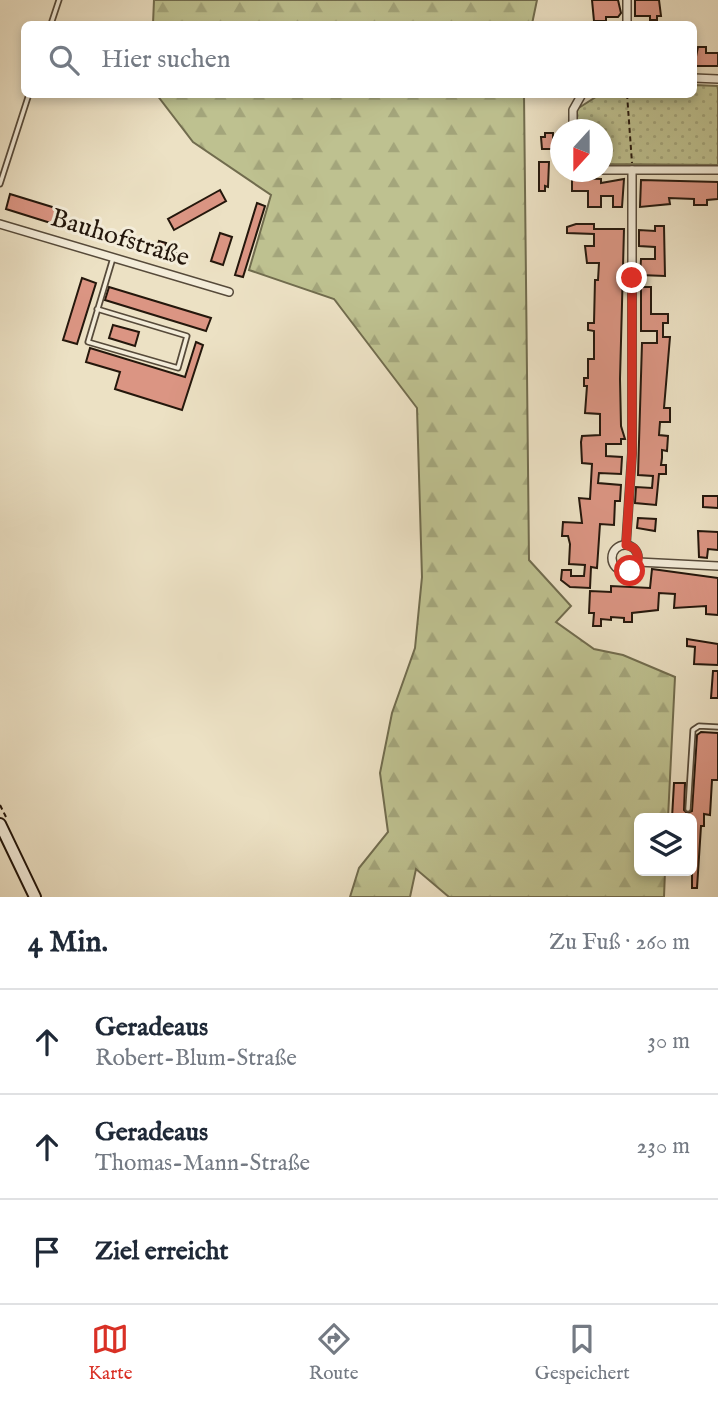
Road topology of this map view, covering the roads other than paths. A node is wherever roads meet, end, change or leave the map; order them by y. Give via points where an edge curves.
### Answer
1 (59, 0) edge
2 (627, 0) edge
3 (52, 21) edge
4 (627, 21) edge
5 (697, 78) edge
6 (718, 79) edge
7 (28, 98) edge
8 (580, 98) edge
9 (573, 119) edge
10 (613, 170) edge
11 (632, 170) junction
12 (718, 170) edge
13 (0, 184) edge
14 (0, 224) edge
15 (113, 258) junction
16 (229, 292) dead end
17 (97, 309) junction
18 (626, 545) junction
19 (638, 562) junction
20 (718, 566) edge
21 (718, 727) edge
22 (688, 809) dead end
23 (0, 824) edge
24 (35, 897) edge

1 - 3 lane
2 - 4 street
5 - 6 street
7 - 13 lane
8 - 9 street
10 - 11 street
11 - 12 street
11 - 18 street via 632,453
14 - 15 street, Bauhofstraße
15 - 16 street, Bauhofstraße
15 - 17 lane
17 - 17 lane via 88,342 178,368 187,336
18 - 19 street via 634,548
18 - 19 street via 612,554 614,566 630,571
19 - 20 street
21 - 22 lane via 693,730
23 - 24 street

